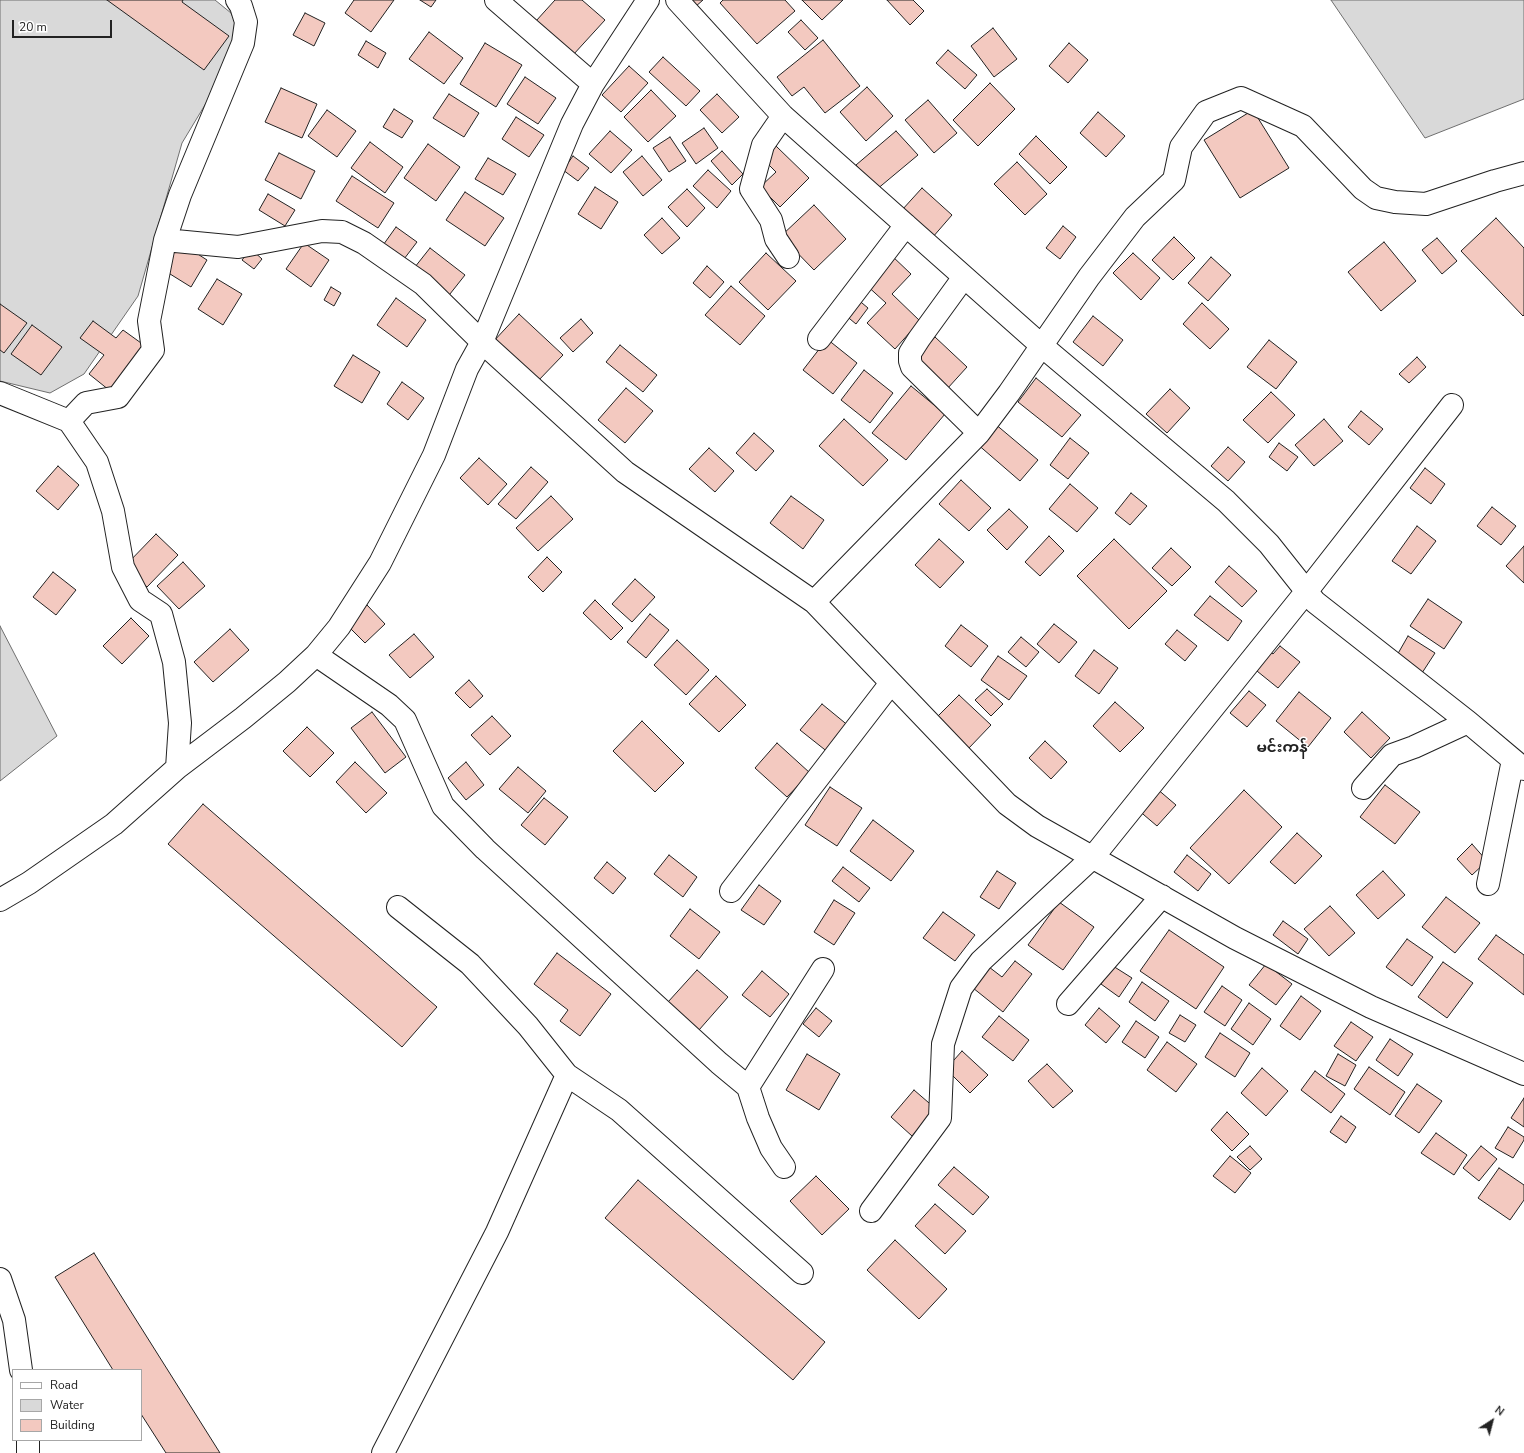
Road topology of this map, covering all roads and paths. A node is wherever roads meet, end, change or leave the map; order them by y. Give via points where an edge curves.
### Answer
1 (237, 0) edge
2 (496, 0) edge
3 (648, 0) edge
4 (678, 0) edge
5 (593, 84) junction
6 (783, 116) junction
7 (1524, 174) edge
8 (906, 225) junction
9 (165, 240) junction
10 (788, 257) dead end
11 (964, 277) junction
12 (819, 339) dead end
13 (482, 342) junction
14 (1042, 346) junction
15 (0, 393) edge
16 (1452, 405) dead end
17 (69, 421) junction
18 (978, 433) junction
19 (1306, 592) junction
20 (814, 602) junction
21 (316, 655) junction
22 (891, 683) junction
23 (1468, 722) junction
24 (1518, 764) edge
25 (177, 768) junction
26 (1363, 788) dead end
27 (1093, 857) junction
28 (1488, 884) dead end
29 (731, 891) dead end
30 (1162, 896) junction
31 (0, 900) edge
32 (398, 906) dead end
33 (823, 969) dead end
34 (1068, 1004) dead end
35 (1524, 1074) edge
36 (567, 1075) junction
37 (748, 1087) junction
38 (784, 1167) dead end
39 (871, 1211) dead end
40 (802, 1273) dead end
41 (0, 1279) edge
42 (21, 1369) edge
43 (28, 1441) edge
44 (28, 1453) edge
45 (383, 1453) edge

1 - 9 street via 246,22 243,43 180,195
2 - 5 street
3 - 5 street
4 - 6 street
5 - 13 street via 572,124
6 - 8 street
6 - 10 street via 763,145 751,189 771,220 776,239
7 - 14 street via 1426,204 1376,198 1363,189 1303,126 1241,98 1206,112 1182,147 1174,180 1135,217 1089,277
8 - 11 street
8 - 12 street
9 - 13 street via 238,247 322,231 342,232 364,243 424,284
9 - 17 street via 149,321 153,350 118,397 86,403
11 - 14 street
11 - 18 street via 910,353 910,361 912,367
13 - 20 street via 625,472
13 - 21 street via 467,369 434,455 380,563 339,627
14 - 18 street
14 - 19 street via 1226,501 1269,544
15 - 17 street
16 - 19 street
17 - 25 street via 97,462 113,511 123,567 140,600 160,614 174,662 180,723
18 - 20 street
19 - 23 street via 1315,602
19 - 27 street
20 - 22 street
21 - 25 street via 243,718
21 - 37 street via 389,705 405,720 443,806 497,859
22 - 27 street via 1007,804 1037,826
22 - 29 street
23 - 24 street
23 - 26 street via 1392,755
24 - 28 street
25 - 31 street via 114,824
27 - 30 street
27 - 39 street via 981,961 961,988 943,1044 940,1118
30 - 34 street
30 - 35 street via 1236,938 1371,1007
32 - 36 street via 470,964 528,1026
33 - 37 street
36 - 40 street via 619,1110
36 - 45 street via 496,1232
37 - 38 street via 771,1148
41 - 42 street via 14,1320
43 - 44 street

